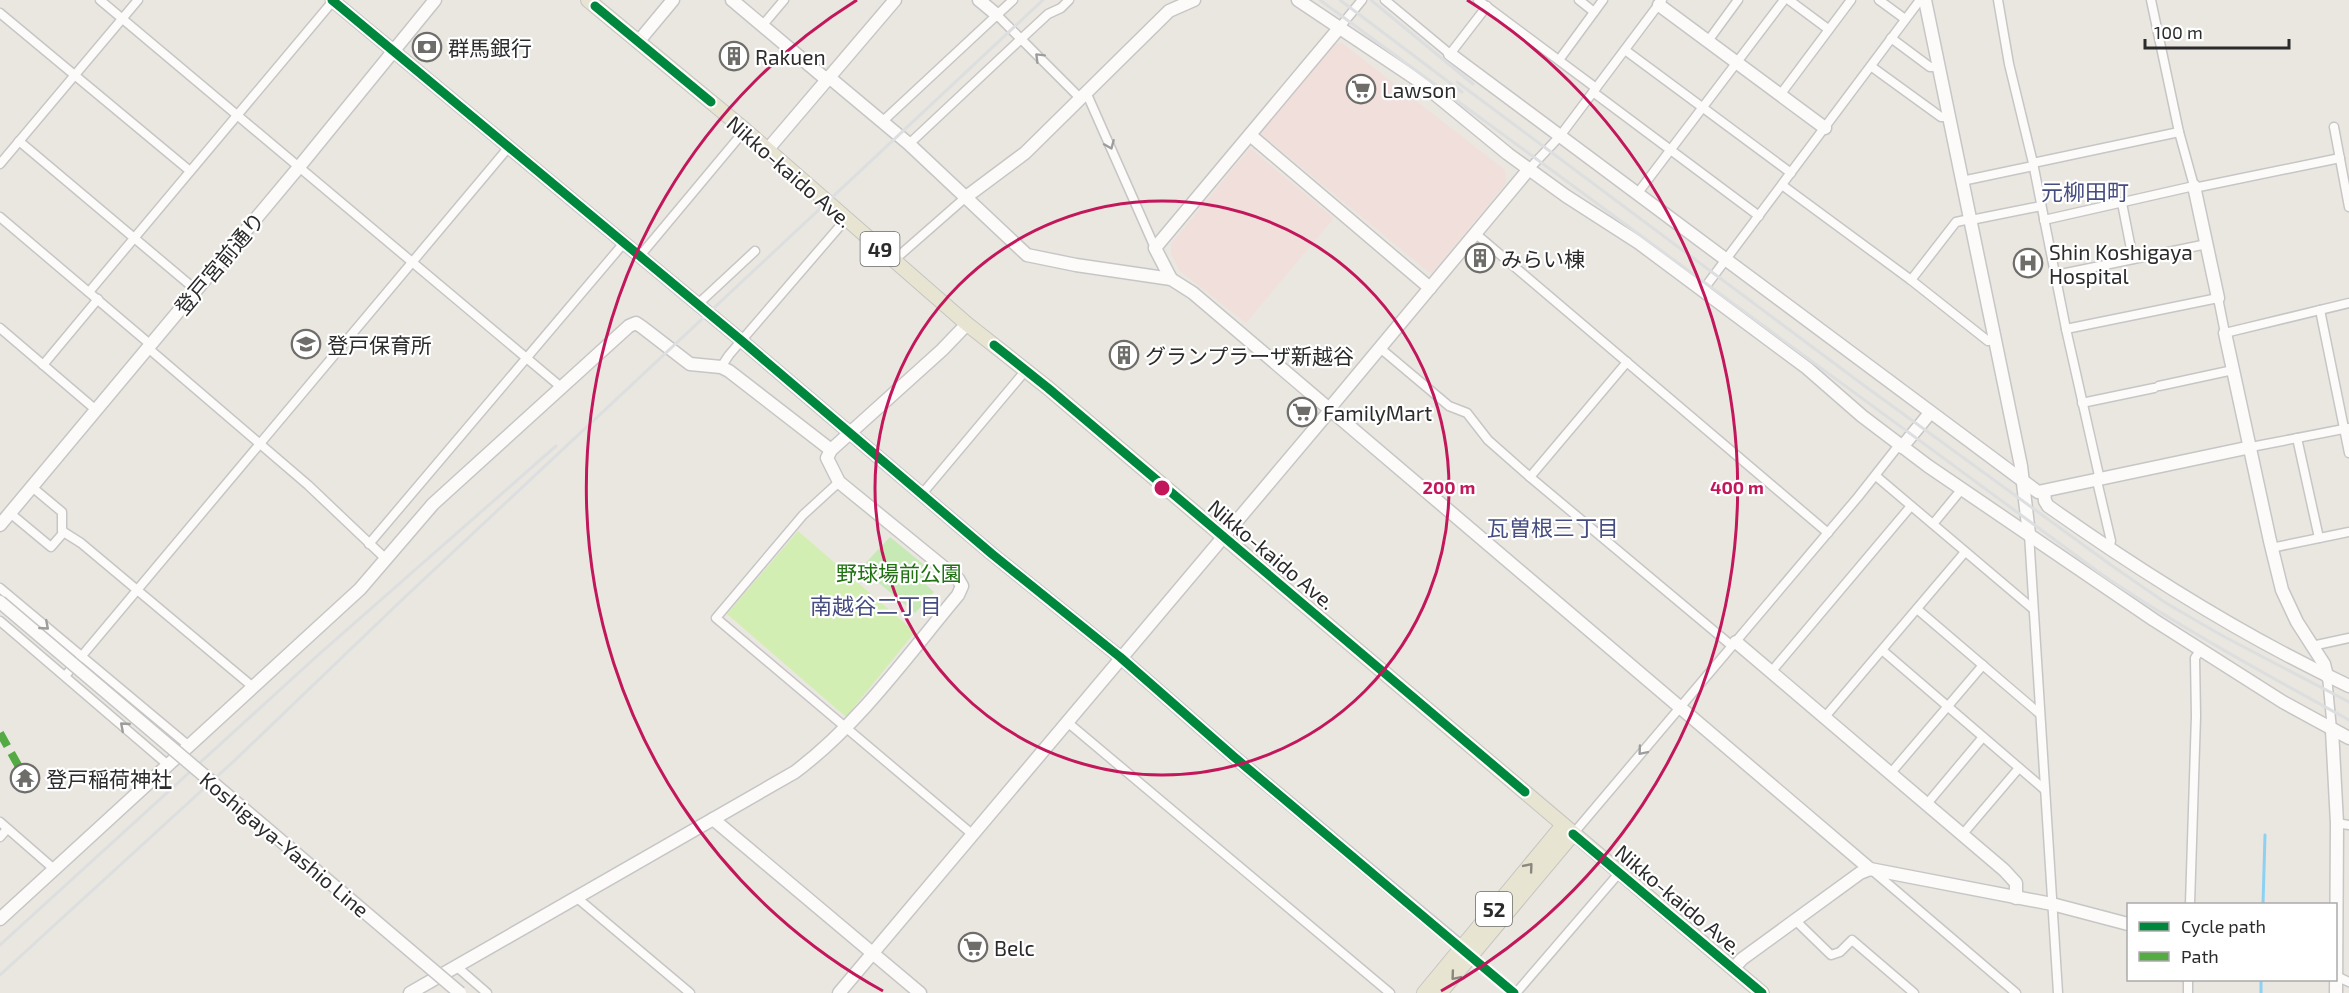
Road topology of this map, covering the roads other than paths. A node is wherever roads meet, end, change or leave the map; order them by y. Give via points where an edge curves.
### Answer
1 (100, 0) edge
2 (138, 0) edge
3 (332, 0) edge
4 (435, 0) edge
5 (588, 0) edge
6 (673, 0) edge
7 (732, 0) edge
8 (784, 0) edge
9 (895, 0) edge
10 (979, 0) edge
11 (1013, 0) edge
12 (1069, 0) edge
13 (1194, 0) edge
14 (1298, 0) edge
15 (1362, 0) edge
16 (1385, 0) edge
17 (1478, 0) edge
18 (1579, 0) edge
19 (1603, 0) edge
20 (1738, 0) edge
21 (1787, 0) edge
22 (1851, 0) edge
23 (1879, 0) edge
24 (1920, 0) edge
25 (1925, 0) edge
26 (1998, 0) edge
27 (2151, 0) edge
28 (1661, 2) edge
29 (1171, 5) edge
30 (1487, 6) junction
31 (0, 12) edge
32 (1594, 12) junction
33 (997, 15) junction
34 (122, 19) junction
35 (1905, 19) junction
36 (762, 26) junction
37 (1340, 27) junction
38 (1828, 29) junction
39 (1891, 38) junction
40 (1021, 39) junction
41 (1708, 41) junction
42 (638, 42) junction
43 (1625, 50) junction
44 (393, 51) junction
45 (1450, 54) junction
46 (1559, 60) junction
47 (1737, 62) junction
48 (1872, 66) junction
49 (1938, 67) junction
50 (75, 75) junction
51 (828, 79) junction
52 (1595, 90) junction
53 (1083, 95) junction
54 (1780, 95) junction
55 (1703, 108) junction
56 (237, 115) junction
57 (1949, 117) junction
58 (883, 121) junction
59 (2334, 127) dead end
60 (1825, 128) junction
61 (745, 130) junction
62 (2179, 132) junction
63 (1250, 135) junction
64 (1560, 136) junction
65 (19, 141) junction
66 (909, 144) junction
67 (508, 148) junction
68 (768, 149) junction
69 (1671, 150) junction
70 (2340, 158) junction
71 (0, 164) edge
72 (2033, 164) junction
73 (299, 168) junction
74 (1529, 169) junction
75 (190, 171) junction
76 (1791, 173) junction
77 (1962, 181) junction
78 (1782, 185) junction
79 (2194, 187) junction
80 (1637, 194) junction
81 (966, 197) junction
82 (2122, 203) junction
83 (2041, 206) junction
84 (2349, 207) edge
85 (1759, 216) junction
86 (0, 217) edge
87 (846, 219) junction
88 (1970, 220) junction
89 (2044, 220) junction
90 (1476, 234) junction
91 (134, 238) junction
92 (623, 244) junction
93 (2207, 244) junction
94 (1155, 248) junction
95 (755, 251) dead end
96 (639, 257) junction
97 (2133, 259) junction
98 (1726, 260) junction
99 (893, 261) junction
100 (412, 262) junction
101 (2056, 275) junction
102 (1171, 279) junction
103 (1911, 280) junction
104 (1430, 288) junction
105 (196, 290) junction
106 (1703, 290) junction
107 (89, 292) junction
108 (2218, 298) junction
109 (98, 299) junction
110 (2349, 303) edge
111 (697, 305) junction
112 (2320, 310) junction
113 (967, 324) junction
114 (0, 328) edge
115 (2066, 329) junction
116 (2225, 333) junction
117 (1996, 340) junction
118 (742, 341) junction
119 (149, 346) junction
120 (1380, 348) junction
121 (526, 358) junction
122 (1627, 362) junction
123 (43, 365) junction
124 (721, 367) junction
125 (1026, 370) junction
126 (2234, 370) junction
127 (561, 387) junction
128 (2082, 403) junction
129 (1329, 409) junction
130 (96, 410) junction
131 (1930, 412) junction
132 (2347, 428) edge
133 (850, 433) junction
134 (2297, 438) junction
135 (261, 443) junction
136 (1900, 446) junction
137 (2251, 447) junction
138 (831, 450) junction
139 (2349, 453) edge
140 (1876, 476) junction
141 (1530, 477) junction
142 (2098, 480) junction
143 (839, 482) junction
144 (2024, 482) junction
145 (32, 487) junction
146 (1961, 490) junction
147 (2044, 492) junction
148 (922, 494) junction
149 (1911, 506) junction
150 (10, 513) junction
151 (1933, 524) junction
152 (0, 525) edge
153 (64, 532) junction
154 (1828, 532) junction
155 (2349, 532) edge
156 (2029, 534) junction
157 (1223, 537) junction
158 (2319, 538) junction
159 (369, 544) junction
160 (2109, 548) junction
161 (2271, 548) junction
162 (1965, 552) junction
163 (387, 560) junction
164 (0, 588) edge
165 (137, 590) junction
166 (0, 602) edge
167 (2032, 608) junction
168 (1917, 609) junction
169 (0, 621) edge
170 (2349, 638) edge
171 (1734, 644) junction
172 (2312, 646) junction
173 (2201, 649) junction
174 (1882, 650) junction
175 (81, 657) junction
176 (1120, 657) junction
177 (1983, 665) junction
178 (1771, 672) junction
179 (65, 676) junction
180 (2327, 676) junction
181 (2349, 686) edge
182 (253, 687) junction
183 (1947, 706) junction
184 (1680, 707) junction
185 (2040, 714) junction
186 (1824, 718) junction
187 (1066, 721) junction
188 (847, 728) junction
189 (2332, 730) junction
190 (1983, 737) junction
191 (2349, 738) edge
192 (189, 746) junction
193 (168, 765) junction
194 (2019, 768) junction
195 (1890, 774) junction
196 (2045, 790) junction
197 (1926, 805) junction
198 (713, 819) junction
199 (0, 822) edge
200 (2343, 824) edge
201 (8, 828) junction
202 (1568, 829) junction
203 (972, 834) junction
204 (1962, 835) junction
205 (0, 837) edge
206 (54, 869) junction
207 (1870, 869) junction
208 (1620, 872) junction
209 (576, 897) junction
210 (2016, 898) junction
211 (2190, 903) edge
212 (2052, 904) junction
213 (0, 919) edge
214 (1795, 920) junction
215 (2127, 924) edge
216 (1466, 952) junction
217 (872, 953) junction
218 (2337, 954) edge
219 (456, 966) junction
220 (1733, 969) junction
221 (429, 989) edge
222 (410, 993) edge
223 (460, 993) edge
224 (487, 993) edge
225 (690, 993) edge
226 (839, 993) edge
227 (920, 993) edge
228 (1390, 993) edge
229 (1424, 993) edge
230 (1440, 993) edge
231 (1515, 993) edge
232 (1762, 993) edge
233 (1914, 993) edge
234 (2016, 993) edge
235 (2058, 993) edge

1 - 34 street
2 - 34 street
3 - 44 street
3 - 56 street
4 - 44 street, 登戸宮前通り
5 - 42 main road, Nikko-kaido Ave. / 49
6 - 42 street
7 - 36 street
8 - 36 street
9 - 51 street
10 - 33 street
11 - 33 street
12 - 40 street
13 - 29 street
14 - 37 street
15 - 37 street
16 - 45 street
17 - 30 street
18 - 32 street
19 - 32 street
20 - 41 street
21 - 38 street
21 - 47 street
22 - 38 street
23 - 35 street
24 - 35 street
25 - 49 street
26 - 72 street
27 - 62 street
28 - 41 street
28 - 43 street
29 - 53 street
30 - 45 street
30 - 46 street
31 - 50 street
32 - 46 street
33 - 40 street
33 - 58 street
34 - 50 street
34 - 56 street
35 - 39 street
36 - 51 street
37 - 63 street
37 - 74 street via 1419,81
38 - 54 street
39 - 48 street
39 - 49 street via 1930,67
53 -> 40 street
40 - 66 street
41 - 47 street
42 - 61 main road, Nikko-kaido Ave. / 49
43 - 52 street
43 - 55 street
44 - 67 street
44 - 73 street, 登戸宮前通り
45 - 64 street
46 - 52 street
47 - 54 street
47 - 55 street
48 - 57 street via 1941,117
48 - 60 street
49 - 57 street
50 - 65 street
50 - 75 street
51 - 58 street
51 - 68 street
52 - 64 street
52 - 69 street
53 - 81 street via 1025,153
53 -> 94 street
54 - 60 street
55 - 69 street
55 - 76 street
56 - 73 street
56 - 75 street
57 - 77 street
58 - 66 street
59 - 70 street
60 - 76 street
61 - 68 main road, Nikko-kaido Ave. / 49
61 - 96 street
62 - 72 street
62 - 79 street
63 - 94 street
63 - 104 street
64 - 74 street
64 - 80 street
65 - 71 street
65 - 91 street
66 - 81 street
67 - 92 street
67 - 100 street
68 - 87 main road, Nikko-kaido Ave. / 49
69 - 80 street
69 - 85 street
70 - 79 street
70 - 84 street
72 - 77 street
72 - 83 street
73 - 100 street
73 - 105 street, 登戸宮前通り
74 - 90 street
74 - 106 street
75 - 91 street
76 - 78 street
77 - 88 street
78 - 85 street
78 - 103 street
79 - 82 street
79 - 93 street
80 - 98 street
81 - 99 street
81 - 102 street via 1027,255
82 - 89 street
82 - 97 street
83 - 88 street
83 - 89 street
85 - 98 street
86 - 107 street
87 - 99 main road, Nikko-kaido Ave. / 49
87 - 118 street
88 - 103 street via 1956,222
88 - 117 street
89 - 101 street
90 - 104 street
90 - 122 street
91 - 105 street
91 - 107 street
92 - 96 street
92 - 121 street
93 - 97 street
93 - 108 street
94 - 102 street
95 - 111 street
96 - 111 street
97 - 101 street
98 - 106 street
98 - 131 street
99 - 113 main road, Nikko-kaido Ave. / 49
100 - 121 street
100 - 135 street
101 - 115 street
102 - 129 street via 1193,293
103 - 117 street via 1988,342
104 - 120 street
105 - 119 street, 登戸宮前通り
106 - 136 street via 1807,368
107 - 109 street
108 - 115 street
108 - 116 street
109 - 119 street
109 - 123 street
110 - 112 street
111 - 118 street
112 - 116 street
112 - 132 street
113 - 125 main road, Nikko-kaido Ave. / 49
113 - 133 street
114 - 123 street
115 - 128 street
116 - 126 street
117 - 144 street
118 - 124 street
118 - 133 street
119 - 130 street, 登戸宮前通り
119 - 135 street
120 - 129 street
120 - 141 street via 1449,406 1467,413 1488,440
121 - 127 street
121 - 159 street
122 - 141 street
122 - 154 street
123 - 130 street
124 - 127 street via 690,364 636,323
124 - 138 street
125 - 148 street
125 - 157 main road, Nikko-kaido Ave. / 49
126 - 128 street
126 - 137 street
127 - 163 street via 433,504
128 - 142 street
129 - 157 street
129 - 184 street
130 - 145 street, 登戸宮前通り
131 - 136 street
131 - 144 street
132 - 134 street
132 - 139 street
133 - 138 street
133 - 148 street
134 - 137 street
134 - 158 street
135 - 159 street
135 - 165 street
136 - 140 street
136 - 146 street
137 - 142 street
137 - 161 street
138 - 143 street via 827,458
140 - 149 street
140 - 154 street
141 - 171 street
142 - 147 street
142 - 160 street
143 - 188 street via 949,571 962,586
143 - 188 street via 803,515 716,618
144 - 147 street
144 - 156 street
145 - 150 street, 登戸宮前通り
145 - 153 street via 62,512
146 - 151 street
146 - 156 street
147 - 160 street via 2048,506
148 - 176 street
149 - 151 street
149 - 178 street
150 - 152 street, 登戸宮前通り
150 - 153 street via 51,547
151 - 162 street
153 - 165 street
154 - 171 street
155 - 158 street
156 - 167 street
156 - 173 street
157 - 176 street
157 - 202 main road, Nikko-kaido Ave. / 49
158 - 161 street
159 - 163 street
160 - 180 street via 2247,635
161 - 172 street via 2282,590
162 - 167 street
162 - 168 street
163 - 182 street
164 -> 175 street
165 - 175 street
165 - 182 street
166 - 223 street, Koshigaya-Yashio Line, bridge
167 - 185 street
168 - 174 street
168 - 177 street
169 - 179 street
170 - 172 street
171 - 178 street
171 - 184 street
172 - 180 street
173 - 189 street
173 - 211 street via 2195,658
174 - 183 street
174 - 186 street
175 - 179 street
175 - 192 street
176 - 187 street
176 - 216 street
177 - 183 street
177 - 185 street
178 - 186 street
193 -> 179 street
180 - 181 street
180 - 189 street
182 - 192 street
183 - 190 street
183 - 195 street
184 -> 202 street
184 - 207 street
185 - 196 street
186 - 195 street
187 - 203 street
187 - 228 street
188 - 198 street via 795,772
188 - 203 street
189 - 191 street
189 - 200 street
190 - 194 street
190 - 197 street
192 - 193 street
193 - 206 street
194 - 196 street
194 - 204 street
195 - 197 street
196 - 212 street
197 - 204 street
198 - 209 street
198 - 217 street
199 - 201 street
200 - 218 street
201 - 205 street
201 - 206 street
202 - 208 main road, Nikko-kaido Ave. / 49
202 - 216 main road, 52
203 - 217 street
204 - 210 street via 2016,883
206 - 213 street
207 - 210 street
207 - 214 street
207 - 234 street
208 - 220 main road, Nikko-kaido Ave. / 49
208 - 231 street
209 - 219 street
209 - 225 street
210 - 212 street
212 - 215 street
212 - 235 street
214 - 220 street
214 - 233 street via 1831,955 1852,940
216 - 229 main road, 52
216 -> 230 main road, 52
216 - 231 street
217 - 226 street
217 - 227 street
219 - 221 street
219 - 224 street
220 - 232 main road, Nikko-kaido Ave. / 49
221 - 222 street

